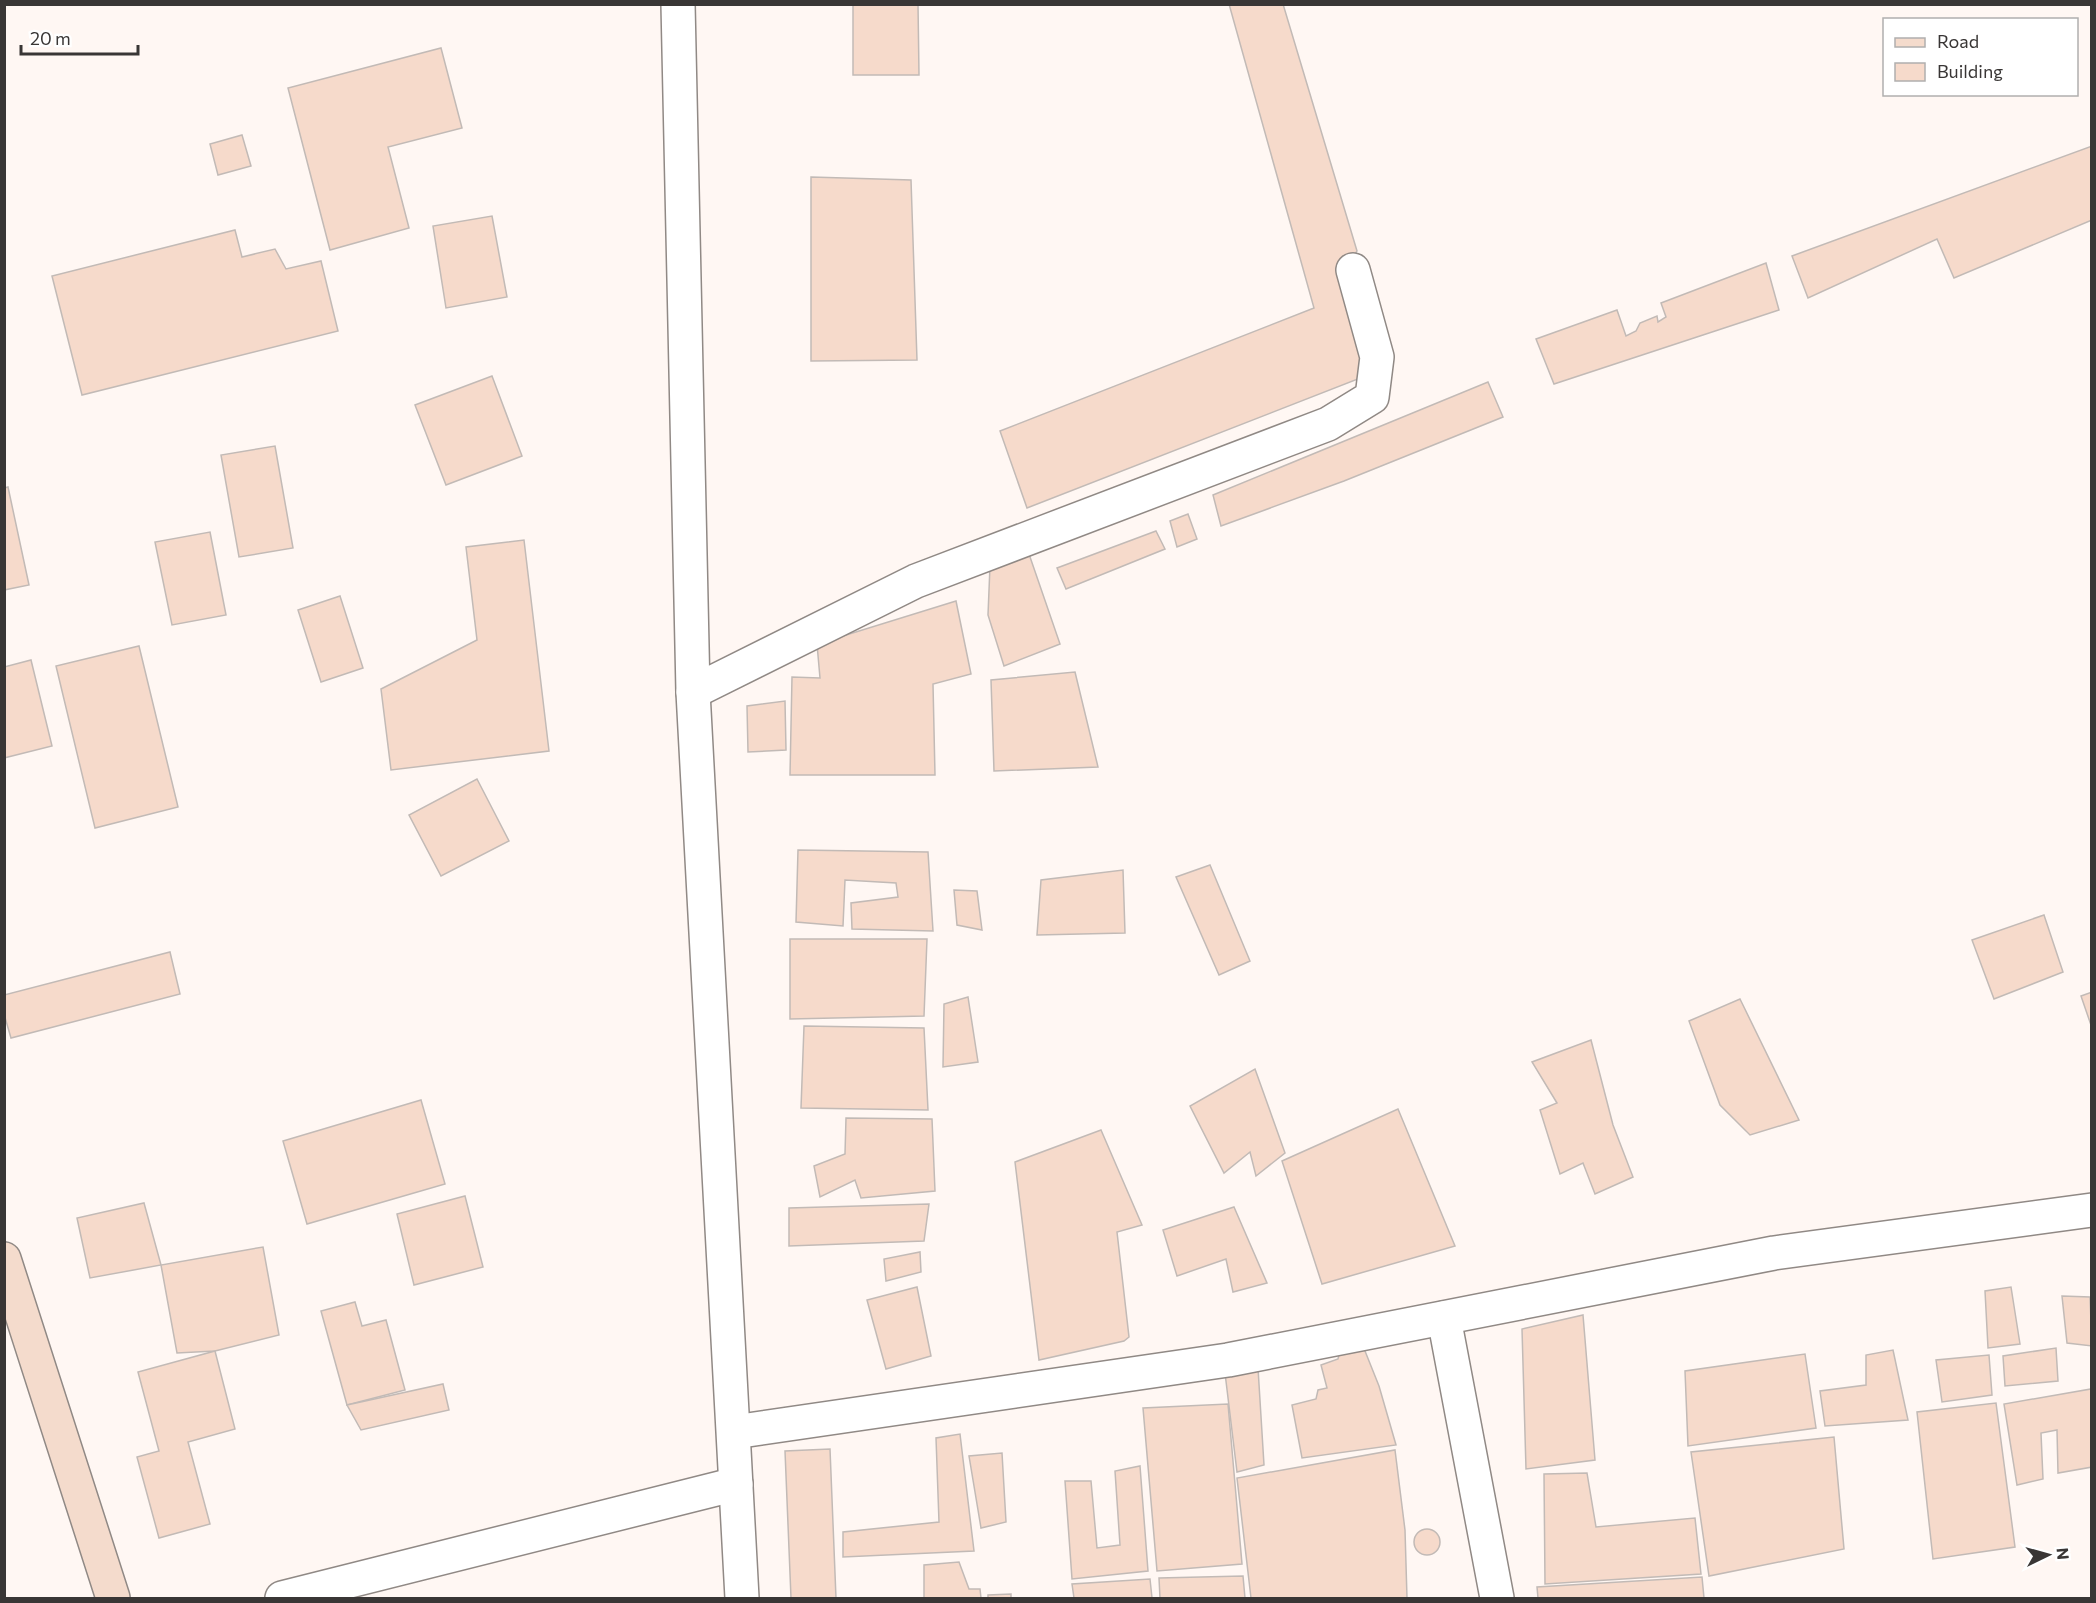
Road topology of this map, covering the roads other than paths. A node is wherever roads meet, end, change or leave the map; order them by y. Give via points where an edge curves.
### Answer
1 (678, 4) edge
2 (1353, 270) dead end
3 (693, 692) junction
4 (2091, 1210) edge
5 (4, 1259) edge
6 (1444, 1318) junction
7 (734, 1432) junction
8 (736, 1484) junction
9 (113, 1599) edge
10 (282, 1599) edge
11 (742, 1599) edge
12 (1497, 1599) edge

1 - 3 street
2 - 3 street via 1377,357 1372,397 1328,424 916,581
3 - 7 street
4 - 6 street via 1774,1253
5 - 9 main road
6 - 7 street via 1228,1360
6 - 12 street
7 - 8 street
8 - 10 street
8 - 11 street

